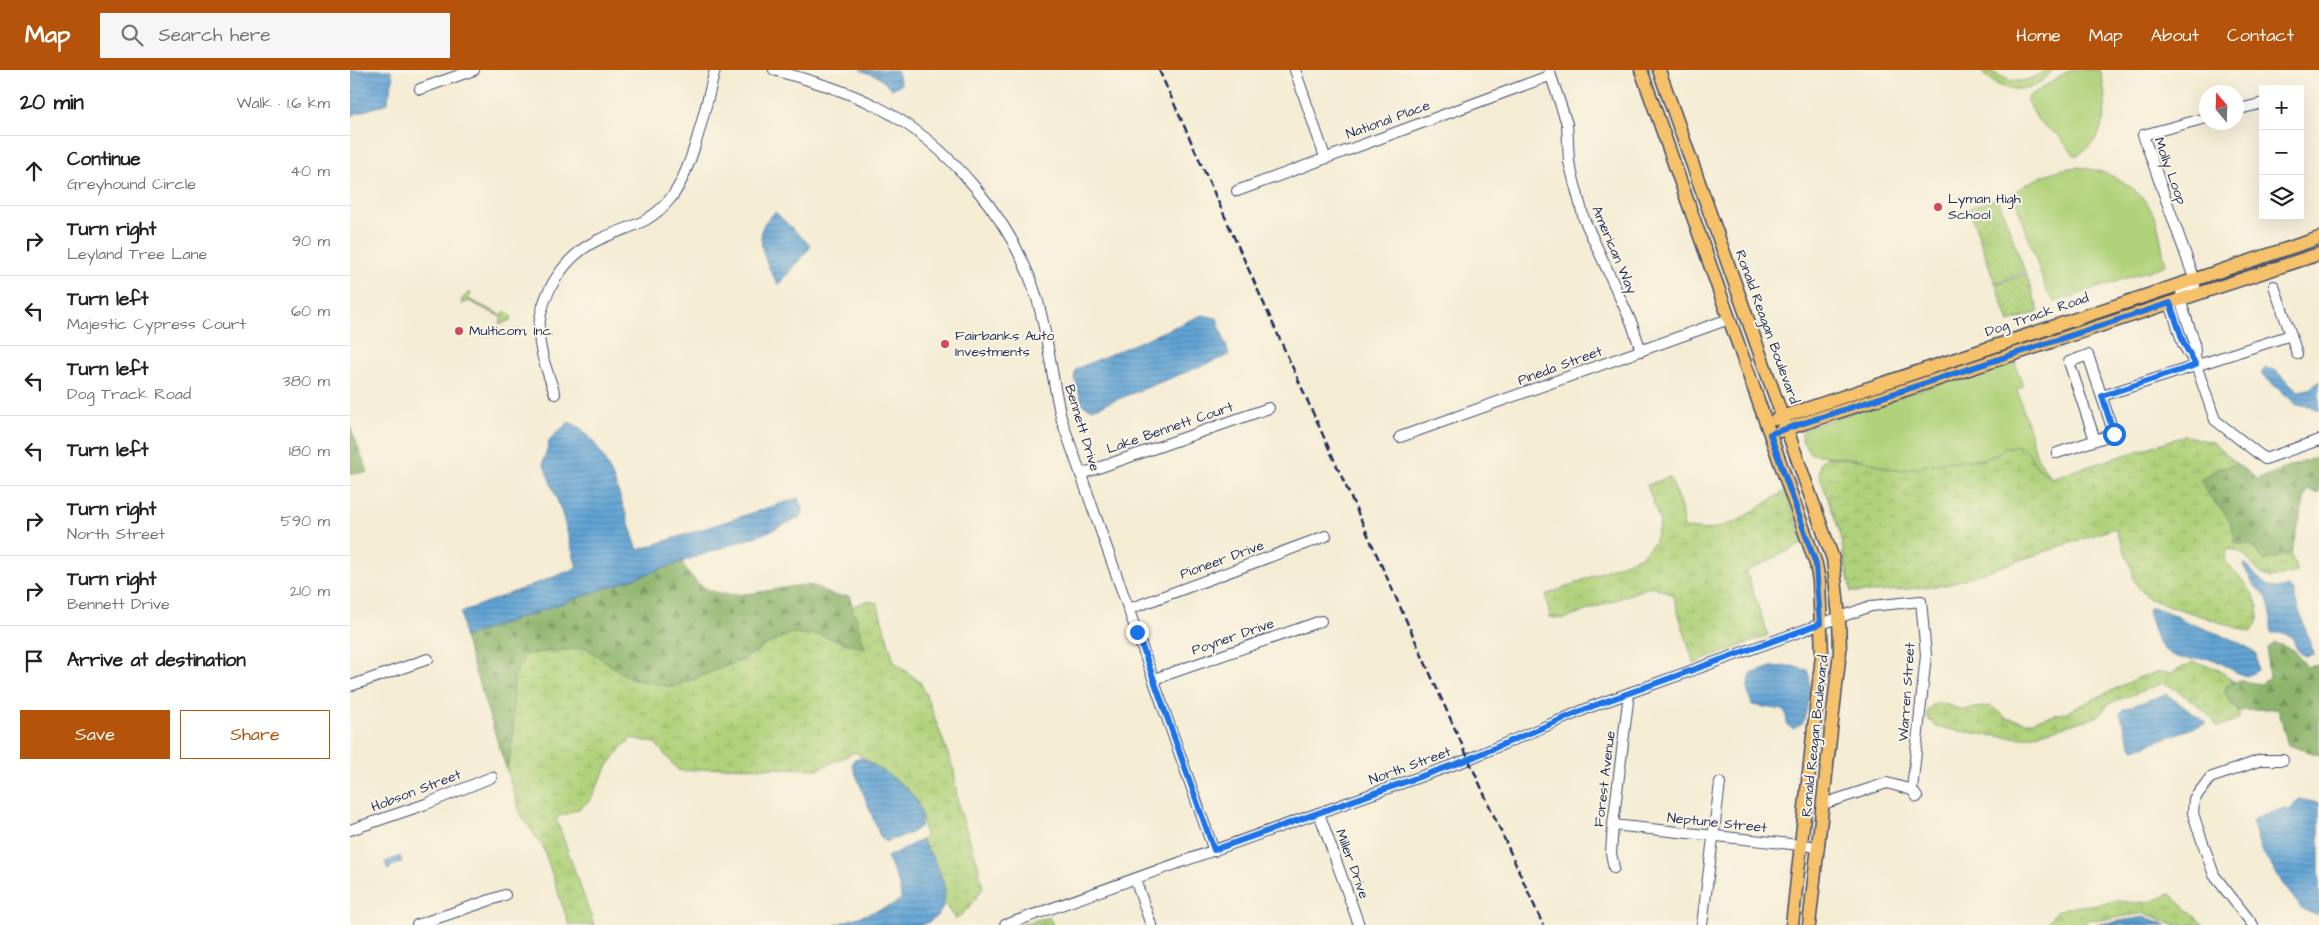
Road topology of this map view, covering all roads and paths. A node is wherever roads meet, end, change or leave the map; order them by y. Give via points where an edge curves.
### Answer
1 (474, 70) edge
2 (714, 70) edge
3 (774, 70) edge
4 (1295, 70) edge
5 (1641, 70) edge
6 (1659, 70) edge
7 (1549, 73) edge
8 (420, 89) dead end
9 (2259, 104) edge
10 (2244, 108) edge
11 (2199, 120) edge
12 (1325, 157) junction
13 (1237, 191) dead end
14 (2319, 238) edge
15 (1721, 242) junction
16 (2319, 243) edge
17 (1705, 247) junction
18 (2319, 254) edge
19 (2194, 278) junction
20 (2274, 286) dead end
21 (2164, 288) junction
22 (2175, 301) junction
23 (2087, 314) junction
24 (1729, 319) junction
25 (2072, 335) junction
26 (2291, 335) junction
27 (2003, 342) junction
28 (1641, 351) junction
29 (2297, 354) dead end
30 (2008, 357) junction
31 (2196, 365) junction
32 (555, 394) dead end
33 (1895, 394) junction
34 (2102, 396) junction
35 (1268, 408) dead end
36 (1783, 416) junction
37 (1768, 428) junction
38 (1788, 429) junction
39 (1400, 438) dead end
40 (2095, 440) junction
41 (2319, 440) edge
42 (2056, 453) dead end
43 (1081, 474) junction
44 (1326, 536) dead end
45 (1129, 609) junction
46 (1839, 617) junction
47 (1321, 621) dead end
48 (1820, 624) junction
49 (428, 659) dead end
50 (1154, 679) junction
51 (350, 686) edge
52 (1629, 693) junction
53 (2283, 760) dead end
54 (492, 777) dead end
55 (1720, 783) dead end
56 (1823, 804) junction
57 (1319, 813) junction
58 (1613, 825) junction
59 (350, 830) edge
60 (1713, 836) junction
61 (1802, 846) junction
62 (1819, 847) junction
63 (1214, 850) junction
64 (1614, 868) dead end
65 (1135, 879) junction
66 (505, 895) dead end
67 (417, 925) edge
68 (1005, 925) edge
69 (1151, 925) edge
70 (1359, 925) edge
71 (1702, 925) edge
72 (1792, 925) edge
73 (1809, 925) edge
74 (2253, 925) edge

1 - 8 street
2 - 32 street via 697,136 672,197 647,221 584,248 569,260 548,293 539,328
3 - 43 street, Bennett Drive via 837,88 904,123 961,169 978,190 1014,246 1035,294 1048,343 1062,421
4 - 12 street
5 - 17 main road, Ronald Reagan Boulevard
6 - 15 main road, Ronald Reagan Boulevard
7 - 12 street, National Place
7 - 28 street, American Way via 1567,124 1569,162 1584,219
9 - 10 street
11 - 19 street, Molly Loop via 2143,134
12 - 13 street, National Place
14 - 19 main road, Dog Track Road
15 - 17 main road
15 - 36 main road, Ronald Reagan Boulevard
16 - 22 street via 2185,289
17 - 24 main road, Ronald Reagan Boulevard
18 - 22 main road
19 - 21 main road, Dog Track Road
20 - 26 street
21 - 23 main road, Dog Track Road
21 - 25 street via 2162,297 2157,301 2093,323
22 - 25 main road
22 - 31 street via 2184,344
22 - 31 street via 2192,335
23 - 27 main road, Dog Track Road
23 - 30 street via 2072,325 2018,344 2010,350
24 - 28 street, Pineda Street
24 - 37 main road, Ronald Reagan Boulevard
25 - 30 main road
26 - 29 street
26 - 31 street
27 - 33 street via 1997,354 1930,376
27 - 36 main road, Dog Track Road
28 - 39 street, Pineda Street
30 - 33 main road
31 - 34 street
31 - 41 street via 2214,420 2265,459
33 - 38 main road
34 - 40 street via 2114,434
34 - 40 street via 2088,355 2069,362
35 - 43 street, Lake Bennett Court
36 - 37 main road, Dog Track Road
36 - 38 main road, Ronald Reagan Boulevard
37 - 38 main road
37 - 48 main road, Ronald Reagan Boulevard via 1816,564
38 - 46 main road, Ronald Reagan Boulevard via 1833,559
40 - 42 street
43 - 45 street, Bennett Drive
44 - 45 street, Pioneer Drive
45 - 50 street, Bennett Drive
46 - 48 street, Warren Street
46 - 56 main road, Ronald Reagan Boulevard via 1840,651
46 - 56 street, Warren Street via 1871,606 1921,601 1926,655 1915,793 1887,783
47 - 50 street, Poyner Drive
48 - 52 street, North Street
48 - 61 main road, Ronald Reagan Boulevard via 1822,655
49 - 51 street
50 - 63 street, Bennett Drive
52 - 57 street, North Street via 1464,761
52 - 58 street, Forest Avenue
53 - 74 street via 2261,760 2210,778 2194,799 2196,826 2214,875
54 - 59 street, Hobson Street
55 - 60 street
56 - 62 main road, Ronald Reagan Boulevard
57 - 63 street, North Street
57 - 70 street, Miller Drive
58 - 60 street, Neptune Street
58 - 64 street, Forest Avenue via 1611,853
60 - 61 street, Neptune Street
60 - 71 street
61 - 62 street, Neptune Street
61 - 72 main road, Ronald Reagan Boulevard
62 - 73 main road, Ronald Reagan Boulevard
63 - 65 street, North Street
65 - 68 street, North Street
65 - 69 street
66 - 67 street

